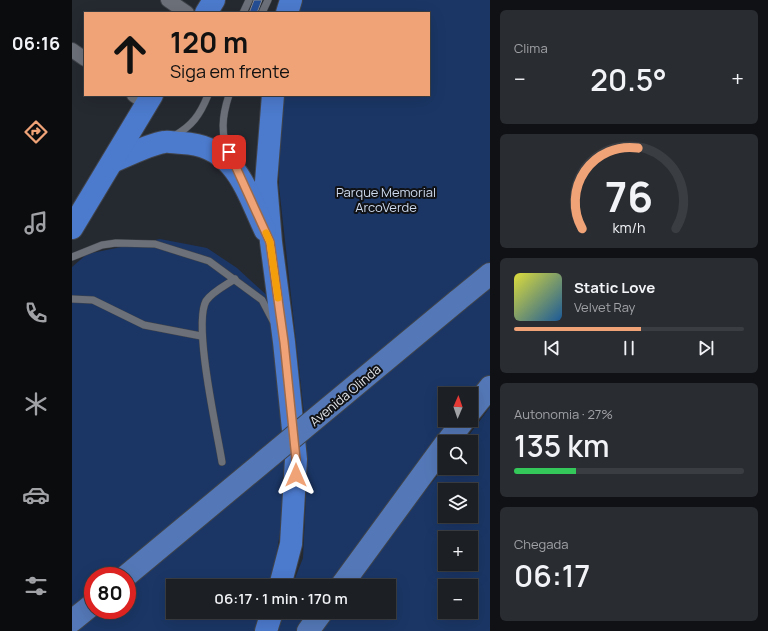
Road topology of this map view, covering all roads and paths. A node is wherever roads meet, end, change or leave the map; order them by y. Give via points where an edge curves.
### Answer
1 (168, 0) edge
2 (214, 0) edge
3 (249, 0) edge
4 (268, 0) edge
5 (291, 0) edge
6 (186, 12) edge
7 (207, 12) edge
8 (243, 12) edge
9 (262, 12) edge
10 (287, 12) edge
11 (72, 50) edge
12 (84, 58) edge
13 (208, 96) edge
14 (229, 96) edge
15 (273, 96) edge
16 (144, 98) edge
17 (164, 142) junction
18 (112, 162) junction
19 (240, 176) junction
20 (72, 228) edge
21 (270, 242) junction
22 (72, 257) edge
23 (490, 274) edge
24 (235, 279) junction
25 (72, 299) edge
26 (201, 336) junction
27 (284, 342) junction
28 (490, 387) edge
29 (478, 402) edge
30 (459, 427) edge
31 (452, 435) edge
32 (438, 454) edge
33 (222, 462) dead end
34 (136, 568) edge
35 (282, 579) edge
36 (346, 579) edge
37 (84, 611) edge
38 (270, 619) edge
39 (317, 619) edge
40 (72, 621) edge
41 (266, 631) edge
42 (308, 631) edge

1 - 6 street
2 - 7 highway
3 - 8 lane
4 - 9 lane
5 - 10 highway
11 - 12 street
13 - 17 lane via 196,120
14 - 19 lane via 223,112 224,142
15 - 21 highway via 266,182
16 - 18 highway
17 - 18 highway
17 - 19 highway via 188,143 214,150 224,157
18 - 20 highway
19 - 21 highway
21 - 27 highway
22 - 24 lane via 102,245 155,244 209,261
23 - 34 main road, Avenida Olinda, bridge
24 - 26 lane via 209,297 205,303
24 - 27 lane via 262,300
25 - 26 lane via 93,300 144,325
26 - 33 lane
27 - 35 highway via 296,459 291,544
28 - 29 main road
30 - 31 main road
32 - 36 main road
37 - 40 main road
38 - 41 highway
39 - 42 main road

